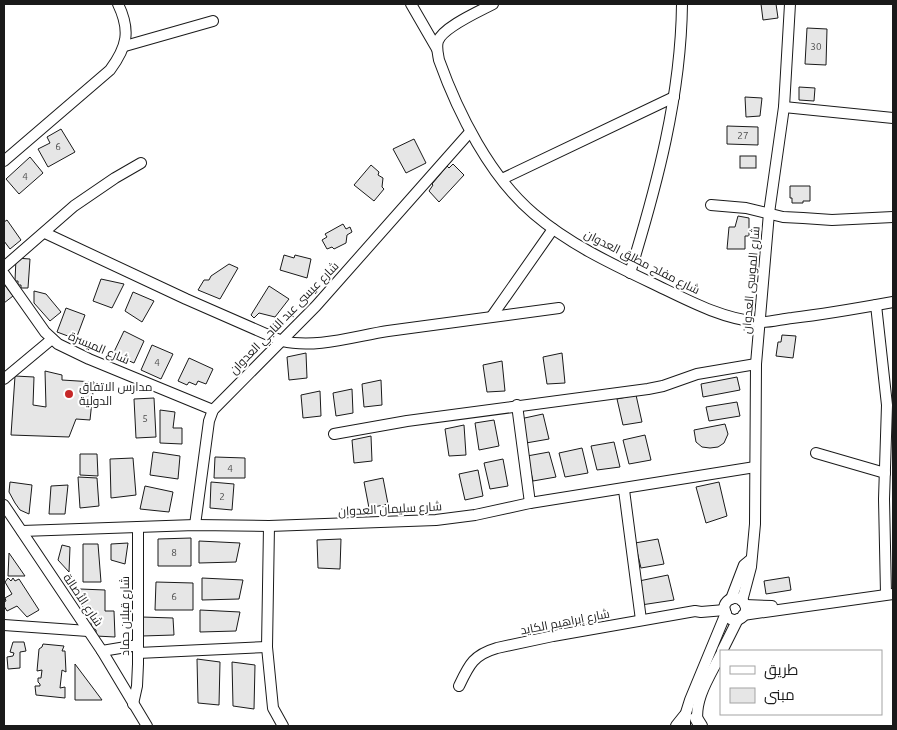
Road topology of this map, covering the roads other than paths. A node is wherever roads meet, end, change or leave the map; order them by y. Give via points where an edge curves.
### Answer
1 (411, 4) edge
2 (493, 4) edge
3 (682, 4) edge
4 (790, 4) edge
5 (121, 5) edge
6 (213, 21) dead end
7 (125, 46) junction
8 (437, 49) junction
9 (674, 97) junction
10 (784, 107) junction
11 (893, 118) edge
12 (470, 132) junction
13 (4, 161) edge
14 (141, 163) dead end
15 (502, 179) junction
16 (711, 205) dead end
17 (769, 213) junction
18 (893, 217) edge
19 (553, 229) junction
20 (45, 233) junction
21 (4, 267) edge
22 (630, 273) junction
23 (4, 274) edge
24 (893, 302) edge
25 (876, 305) junction
26 (559, 308) dead end
27 (492, 316) junction
28 (759, 322) junction
29 (52, 339) junction
30 (282, 341) junction
31 (756, 364) junction
32 (4, 379) edge
33 (890, 404) edge
34 (517, 405) junction
35 (213, 410) junction
36 (334, 434) dead end
37 (816, 453) dead end
38 (755, 468) junction
39 (885, 473) junction
40 (624, 490) junction
41 (889, 498) edge
42 (530, 503) junction
43 (4, 505) edge
44 (195, 525) junction
45 (269, 526) junction
46 (138, 527) junction
47 (22, 531) junction
48 (750, 560) junction
49 (889, 594) edge
50 (744, 603) junction
51 (727, 606) junction
52 (780, 609) junction
53 (741, 617) junction
54 (641, 620) junction
55 (4, 625) edge
56 (88, 631) junction
57 (267, 648) junction
58 (138, 649) junction
59 (722, 650) edge
60 (102, 651) junction
61 (720, 654) edge
62 (459, 686) dead end
63 (135, 708) junction
64 (691, 723) edge
65 (138, 726) edge
66 (147, 726) edge
67 (283, 726) edge

1 - 8 street, شارع مفلح مطلق العدوان
2 - 8 street via 449,29 438,41
3 - 9 street via 682,38
4 - 10 street, شارع الموسى العدوان
5 - 7 street
6 - 7 street
7 - 13 street via 110,70
8 - 12 street, شارع مفلح مطلق العدوان via 443,71
9 - 15 street
9 - 22 street via 663,154
10 - 11 street
10 - 17 street, شارع الموسى العدوان
12 - 15 street, شارع مفلح مطلق العدوان
12 - 30 street, شارع عيسى عبد الناجي العدوان
14 - 20 street via 74,206
15 - 19 street, شارع مفلح مطلق العدوان via 521,202
16 - 17 street
17 - 18 street via 832,220
17 - 28 street, شارع الموسى العدوان
19 - 22 street, شارع مفلح مطلق العدوان
19 - 27 street
20 - 21 street
20 - 30 street
22 - 28 street, شارع مفلح مطلق العدوان via 705,308
23 - 29 street, شارع الميسرة
24 - 25 street, شارع مفلح مطلق العدوان
25 - 28 street, شارع مفلح مطلق العدوان
25 - 33 street
26 - 27 street
27 - 30 street via 326,341
28 - 31 street, شارع الموسى العدوان
29 - 32 street
29 - 35 street, شارع الميسرة via 76,353
30 - 35 street, شارع عيسى عبد الناجي العدوان
31 - 34 street via 697,374 663,386
31 - 38 street, شارع الموسى العدوان
33 - 39 street
34 - 36 street
34 - 42 street
35 - 44 street
37 - 39 street
38 - 40 street, شارع سليمان العدوان
38 - 48 street, شارع الموسى العدوان via 755,524
39 - 41 street
40 - 42 street, شارع سليمان العدوان
40 - 54 street
41 - 49 street
42 - 45 street, شارع سليمان العدوان via 436,520
43 - 47 street, شارع الأصالة
44 - 45 street, شارع سليمان العدوان
44 - 46 street, شارع سليمان العدوان
45 - 57 street
46 - 47 street, شارع سليمان العدوان
46 - 58 street, شارع قبلان حماد
47 - 56 street, شارع الأصالة
48 - 50 street, شارع الموسى العدوان
48 - 51 street, شارع الموسى العدوان via 744,565
49 - 52 street
50 - 51 street via 737,598
50 - 52 street
50 - 53 street via 746,610
51 - 53 street via 731,618
51 - 54 street, شارع إبراهيم الكايد
51 - 64 street, شارع الموسى العدوان
52 - 53 street
53 - 59 street, شارع الموسى العدوان
54 - 62 street, شارع إبراهيم الكايد via 488,650 474,658
55 - 56 street
56 - 60 street, شارع الأصالة
57 - 58 street
57 - 67 street via 273,708
58 - 60 street
58 - 63 street, شارع قبلان حماد
60 - 63 street, شارع الأصالة
61 - 64 street, شارع الموسى العدوان
63 - 65 street, شارع الأصالة
63 - 66 street, شارع الأصالة

